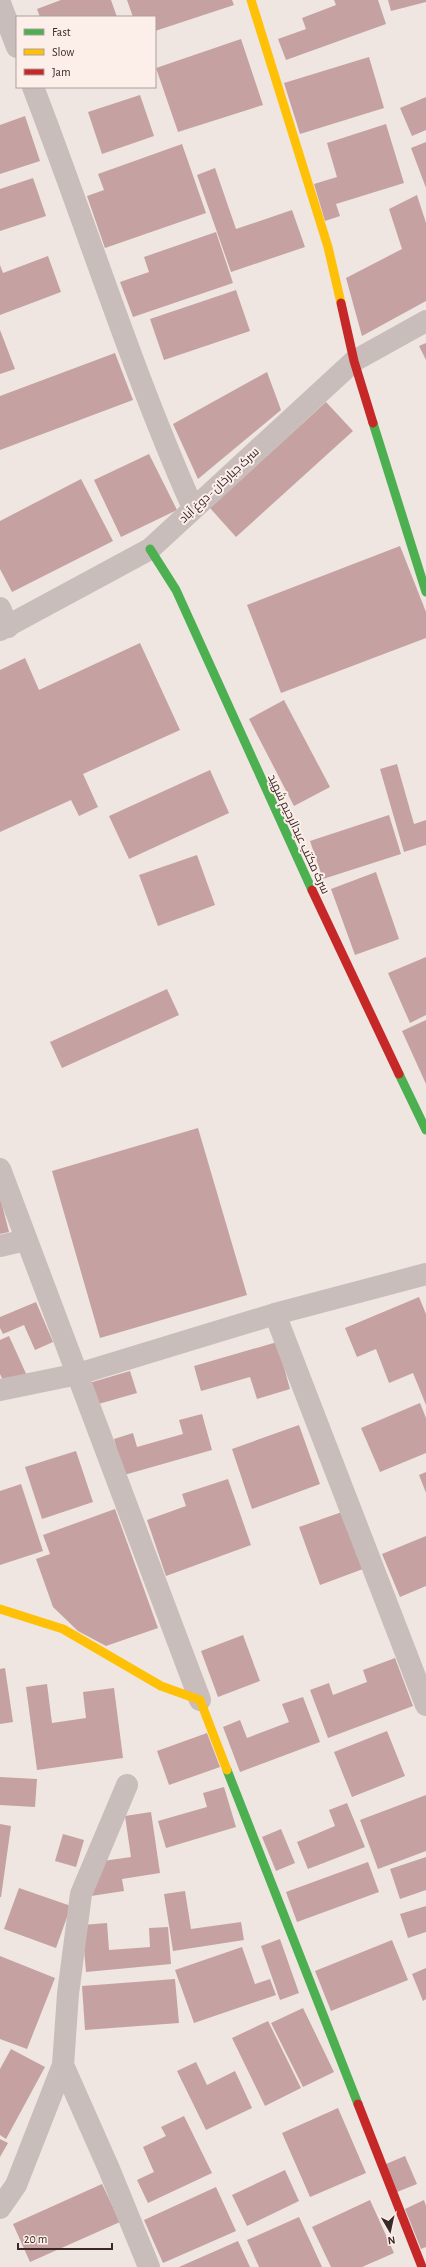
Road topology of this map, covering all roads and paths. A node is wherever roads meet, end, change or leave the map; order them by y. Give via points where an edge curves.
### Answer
1 (252, 0) edge
2 (0, 3) edge
3 (16, 43) edge
4 (33, 88) edge
5 (426, 321) edge
6 (354, 361) junction
7 (193, 508) junction
8 (150, 549) junction
9 (426, 592) edge
10 (3, 622) edge
11 (426, 1130) edge
12 (0, 1169) edge
13 (26, 1240) junction
14 (0, 1246) edge
15 (426, 1274) edge
16 (275, 1314) junction
17 (78, 1374) junction
18 (0, 1390) edge
19 (0, 1609) edge
20 (200, 1700) junction
21 (426, 1705) edge
22 (127, 1785) dead end
23 (63, 2064) junction
24 (0, 2208) edge
25 (149, 2267) edge
26 (422, 2267) edge

1 - 6 street via 328,247
2 - 3 street
4 - 7 street via 72,187 160,434
5 - 6 street, سرک جبارخان - دوغ آباد
6 - 7 street, سرک جبارخان - دوغ آباد
6 - 9 street
7 - 8 street, سرک جبارخان - دوغ آباد
8 - 10 street, سرک جبارخان - دوغ آباد
8 - 11 street, سرک مکتب عبدالرحیم شهید via 176,590 276,814
12 - 13 street
13 - 14 street
13 - 17 street
15 - 16 street
16 - 17 street
16 - 21 street
17 - 18 street
17 - 20 street
19 - 20 street via 63,1629 161,1686
20 - 26 street
22 - 23 street via 81,1894 68,1994
23 - 24 street via 16,2185
23 - 25 street

